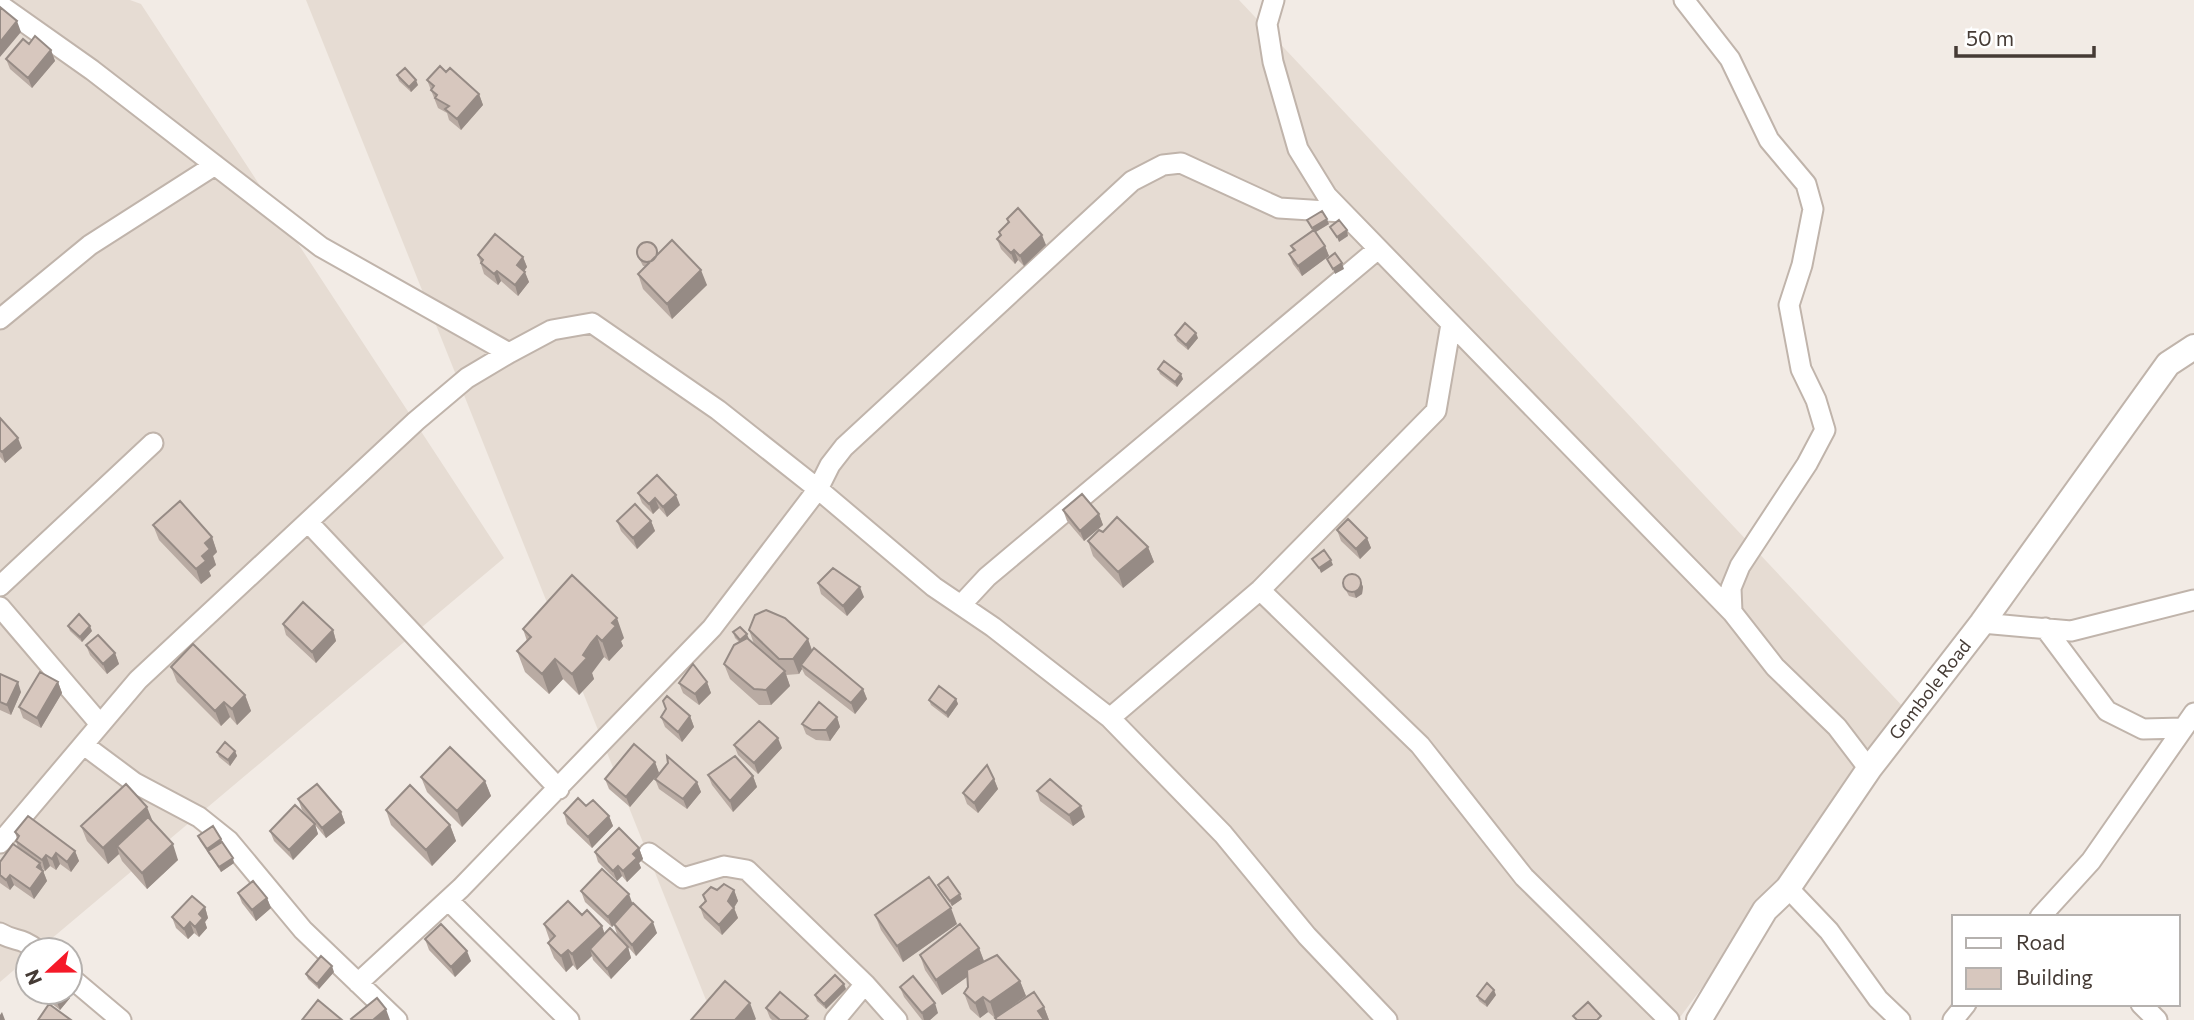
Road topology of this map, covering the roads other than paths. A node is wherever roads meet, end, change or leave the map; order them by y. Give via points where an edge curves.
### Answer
1 (1273, 0) edge
2 (1684, 0) edge
3 (0, 5) edge
4 (215, 165) junction
5 (1342, 212) junction
6 (1378, 249) junction
7 (0, 319) edge
8 (1451, 324) junction
9 (2194, 347) edge
10 (509, 353) junction
11 (153, 443) dead end
12 (818, 489) junction
13 (309, 522) junction
14 (0, 586) edge
15 (1260, 590) junction
16 (2194, 600) edge
17 (961, 606) junction
18 (0, 607) edge
19 (1732, 612) junction
20 (1982, 623) junction
21 (2045, 628) junction
22 (1110, 718) junction
23 (100, 724) junction
24 (2186, 731) edge
25 (84, 745) junction
26 (1869, 769) junction
27 (559, 789) junction
28 (0, 843) edge
29 (649, 853) dead end
30 (1788, 888) junction
31 (448, 900) junction
32 (2042, 915) edge
33 (358, 983) junction
34 (865, 984) junction
35 (84, 989) edge
36 (1964, 1006) edge
37 (2143, 1006) edge
38 (121, 1020) edge
39 (397, 1020) edge
40 (569, 1020) edge
41 (835, 1020) edge
42 (897, 1020) edge
43 (1387, 1020) edge
44 (1669, 1020) edge
45 (1699, 1020) edge
46 (1900, 1020) edge
47 (1953, 1020) edge
48 (2157, 1020) edge

1 - 5 street via 1267,24 1273,62 1298,149
2 - 19 street via 1730,60 1769,140 1806,184 1813,209 1789,305 1801,369 1825,430 1740,566 1731,588
3 - 4 street
4 - 7 street via 90,245
4 - 10 street via 321,247
5 - 6 street
5 - 12 street via 1279,208 1181,163 1163,165 1132,181 844,447
6 - 8 street
6 - 17 street via 987,577
8 - 15 street via 1436,411
8 - 19 street
9 - 20 street, Gombole Road via 2168,364
10 - 12 street via 552,330 592,323 718,410
10 - 13 street via 467,378 426,412
11 - 14 street
12 - 17 street
12 - 27 street via 712,628
13 - 23 street via 138,680
13 - 27 street
15 - 22 street
15 - 44 street via 1420,746 1524,877
16 - 21 street via 2071,631
17 - 22 street
18 - 23 street
19 - 26 street via 1776,667 1838,727
20 - 21 street
20 - 26 street, Gombole Road
21 - 24 street via 2108,711 2143,729
22 - 43 street via 1223,834 1307,936
23 - 25 street
24 - 32 street via 2091,862
25 - 28 street
25 - 33 street via 135,783 199,817 229,841 303,930
26 - 30 street, Gombole Road
27 - 31 street
29 - 34 street via 683,878 724,866 747,870
30 - 45 street, Gombole Road via 1765,910
30 - 46 street
31 - 33 street
31 - 40 street
33 - 39 street
34 - 41 street
34 - 42 street
35 - 38 street
36 - 47 street
37 - 48 street

